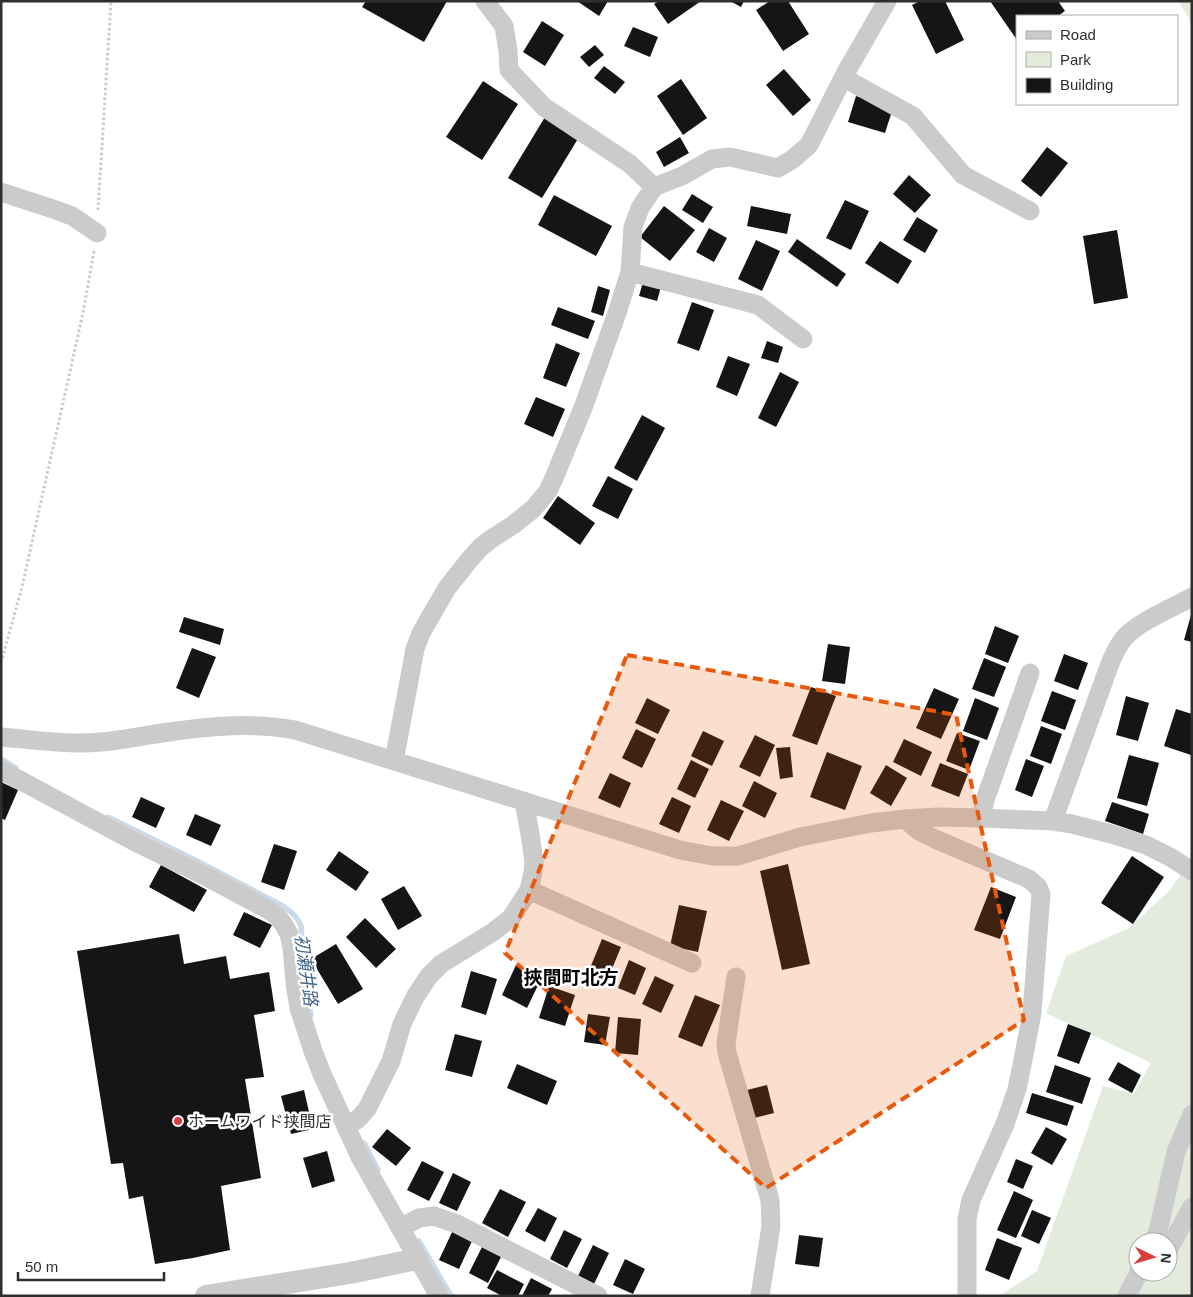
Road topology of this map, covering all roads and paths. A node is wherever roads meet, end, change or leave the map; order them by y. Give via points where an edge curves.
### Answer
1 (111, 1) edge
2 (485, 1) edge
3 (887, 1) edge
4 (844, 78) junction
5 (654, 187) junction
6 (1, 192) edge
7 (1030, 211) dead end
8 (97, 233) junction
9 (630, 272) junction
10 (803, 339) dead end
11 (1192, 597) edge
12 (1, 663) edge
13 (1030, 673) dead end
14 (1, 737) edge
15 (394, 761) junction
16 (1, 770) edge
17 (524, 801) junction
18 (981, 818) junction
19 (905, 819) junction
20 (1054, 821) junction
21 (1192, 872) edge
22 (529, 890) junction
23 (692, 963) dead end
24 (736, 977) dead end
25 (1192, 1114) edge
26 (346, 1127) junction
27 (1192, 1207) edge
28 (400, 1228) junction
29 (1158, 1232) edge
30 (1178, 1232) edge
31 (417, 1259) junction
32 (1136, 1282) edge
33 (206, 1296) edge
34 (439, 1296) edge
35 (598, 1296) edge
36 (760, 1296) edge
37 (967, 1296) edge
38 (1127, 1296) edge

1 - 8 path
2 - 5 street via 504,26 509,70 544,107 630,164
3 - 4 street
4 - 5 street via 809,145 778,168 730,157 712,159
4 - 7 street via 913,116 963,175
5 - 9 street via 640,208 633,227
6 - 8 street via 72,216
8 - 12 path via 51,458
9 - 10 street via 758,305
9 - 15 street via 583,408 548,491 528,513 491,539 470,559 447,588 421,633 412,662
11 - 20 street via 1123,638 1108,669
13 - 18 street via 984,800
14 - 15 street via 81,743 208,727 274,726
15 - 17 street
16 - 26 street via 277,916 289,934 297,996 310,1042
17 - 19 street via 680,850 712,856 738,856 830,830
17 - 22 street via 534,862
18 - 19 street
18 - 20 street
19 - 37 street via 935,839 1020,874 1038,887 1041,894 1033,1006 1017,1089 971,1200 967,1219
20 - 21 street via 1146,845
22 - 23 street
22 - 26 street via 511,918 441,964 429,976 402,1024 386,1071 367,1109
24 - 36 street via 727,1053 767,1188 771,1212
25 - 29 street via 1176,1152
26 - 28 street
27 - 30 street
28 - 31 street
28 - 35 street via 419,1218 434,1216 457,1224
31 - 33 street
31 - 34 street
32 - 38 street

